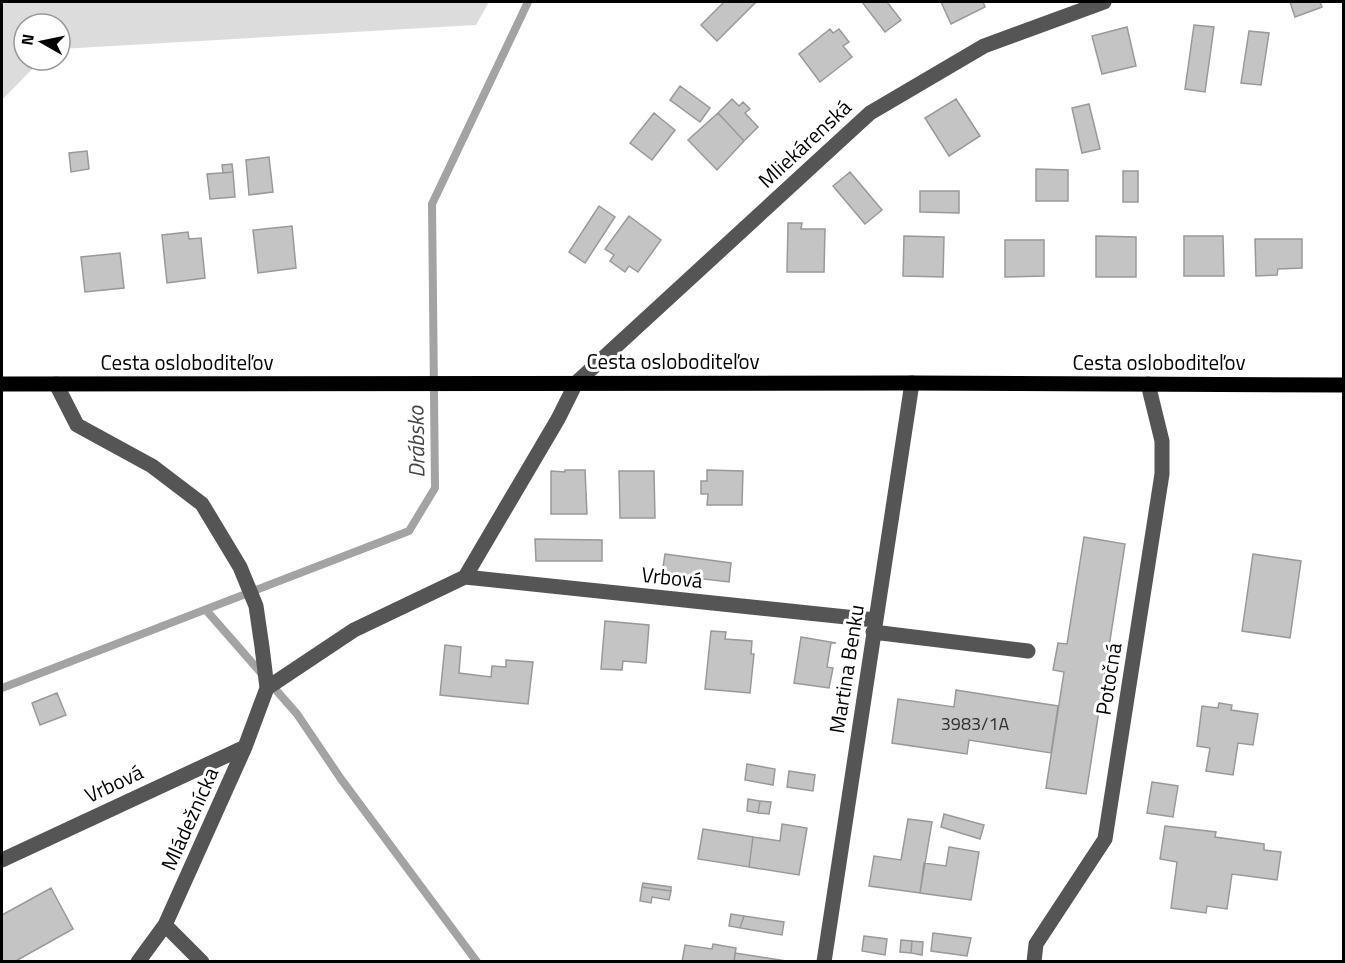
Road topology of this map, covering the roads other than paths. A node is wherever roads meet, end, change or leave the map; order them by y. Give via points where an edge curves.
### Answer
1 (1104, 2) edge
2 (576, 383) junction
3 (912, 383) junction
4 (2, 384) edge
5 (56, 384) junction
6 (1148, 384) junction
7 (1344, 385) edge
8 (465, 577) junction
9 (874, 626) junction
10 (1028, 651) dead end
11 (267, 688) junction
12 (245, 747) junction
13 (2, 860) edge
14 (165, 925) junction
15 (138, 962) edge
16 (202, 962) edge
17 (824, 962) edge
18 (1034, 962) edge

1 - 2 street, Mliekárenská via 984,46 870,113
2 - 3 main road, Cesta osloboditeľov
2 - 5 main road, Cesta osloboditeľov
2 - 8 street
3 - 6 main road, Cesta osloboditeľov
3 - 9 street, Martina Benku
4 - 5 main road, Cesta osloboditeľov
5 - 11 street via 77,424 152,466 202,504 240,567 255,606
6 - 7 main road, Cesta osloboditeľov
6 - 18 street, Potočná via 1162,441 1162,474 1105,840 1036,944
8 - 9 street, Vrbová
8 - 11 street via 354,630
9 - 10 street, Vrbová
9 - 17 street, Martina Benku
11 - 12 street, Mládežnícka
12 - 13 street, Vrbová
12 - 14 street, Mládežnícka
14 - 15 street, Mládežnícka
14 - 16 street

